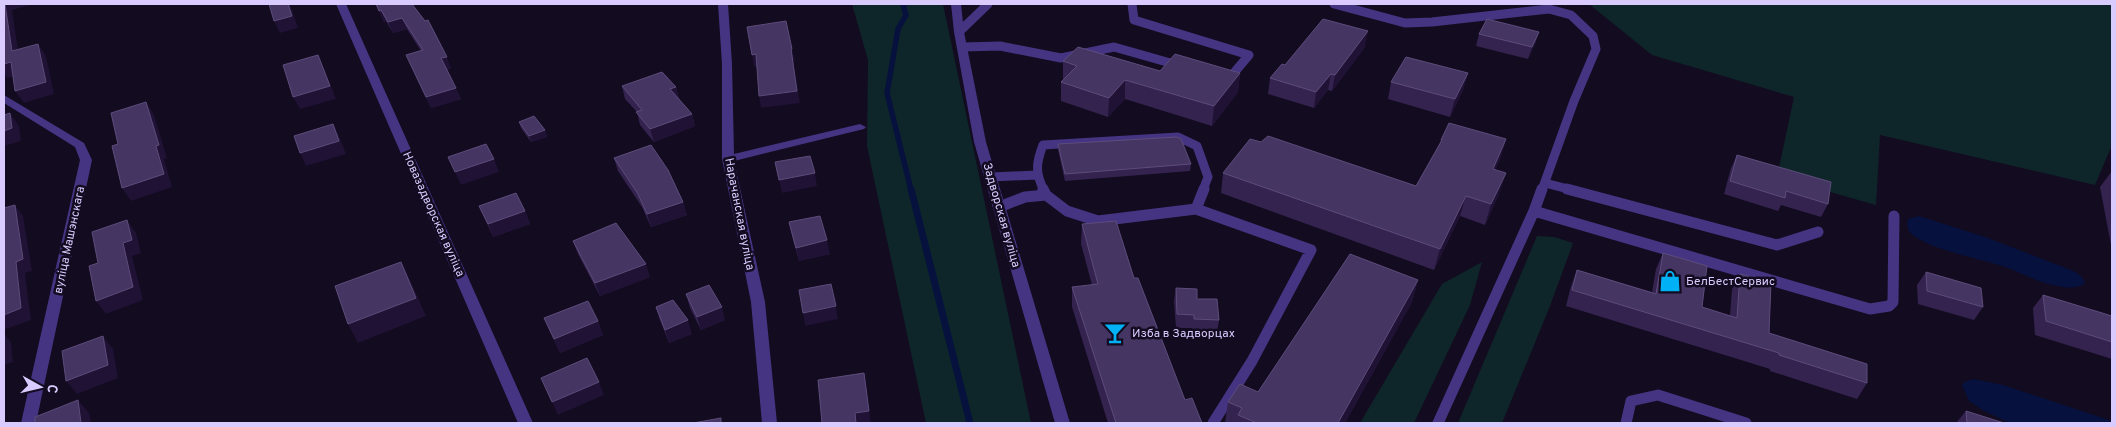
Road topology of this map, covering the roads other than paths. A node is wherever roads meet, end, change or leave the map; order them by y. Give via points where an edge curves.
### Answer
1 (341, 4) edge
2 (723, 4) edge
3 (956, 4) edge
4 (988, 4) edge
5 (1132, 4) edge
6 (1334, 4) edge
7 (1550, 6) edge
8 (959, 32) junction
9 (962, 47) junction
10 (1194, 70) edge
11 (1221, 78) edge
12 (4, 98) edge
13 (860, 127) dead end
14 (728, 159) junction
15 (1036, 175) junction
16 (991, 177) junction
17 (1545, 183) junction
18 (1046, 195) junction
19 (999, 207) junction
20 (1196, 209) junction
21 (1534, 211) junction
22 (1894, 216) dead end
23 (1818, 232) dead end
24 (29, 423) edge
25 (526, 423) edge
26 (770, 423) edge
27 (1063, 423) edge
28 (1214, 423) edge
29 (1438, 423) edge
30 (1626, 423) edge
31 (1746, 423) edge

1 - 25 street, Новазадворская вуліца
2 - 14 street, Нарачанская вуліца
3 - 8 street, Задворская вуліца
4 - 8 lane
5 - 11 lane via 1134,20 1249,55 1230,80
6 - 7 lane via 1405,23
7 - 17 lane via 1571,15 1586,27 1593,36 1596,49
8 - 9 street, Задворская вуліца
9 - 10 lane via 1000,46 1061,58 1114,47
9 - 16 street, Задворская вуліца via 980,142
12 - 24 street, вуліца Машэнскага via 80,145 86,160
13 - 14 street
14 - 26 street, Нарачанская вуліца via 758,302
15 - 16 lane
15 - 18 lane
15 - 20 lane via 1034,164 1043,144 1178,137 1198,146 1208,177
16 - 19 street, Задворская вуліца
17 - 21 lane
17 - 23 lane via 1777,245
18 - 19 lane via 1025,197
18 - 20 lane via 1067,211 1098,221
19 - 27 street, Задворская вуліца
20 - 28 lane via 1311,250
21 - 22 lane via 1870,309 1889,306 1893,302
21 - 29 lane
30 - 31 lane via 1631,401 1658,395

